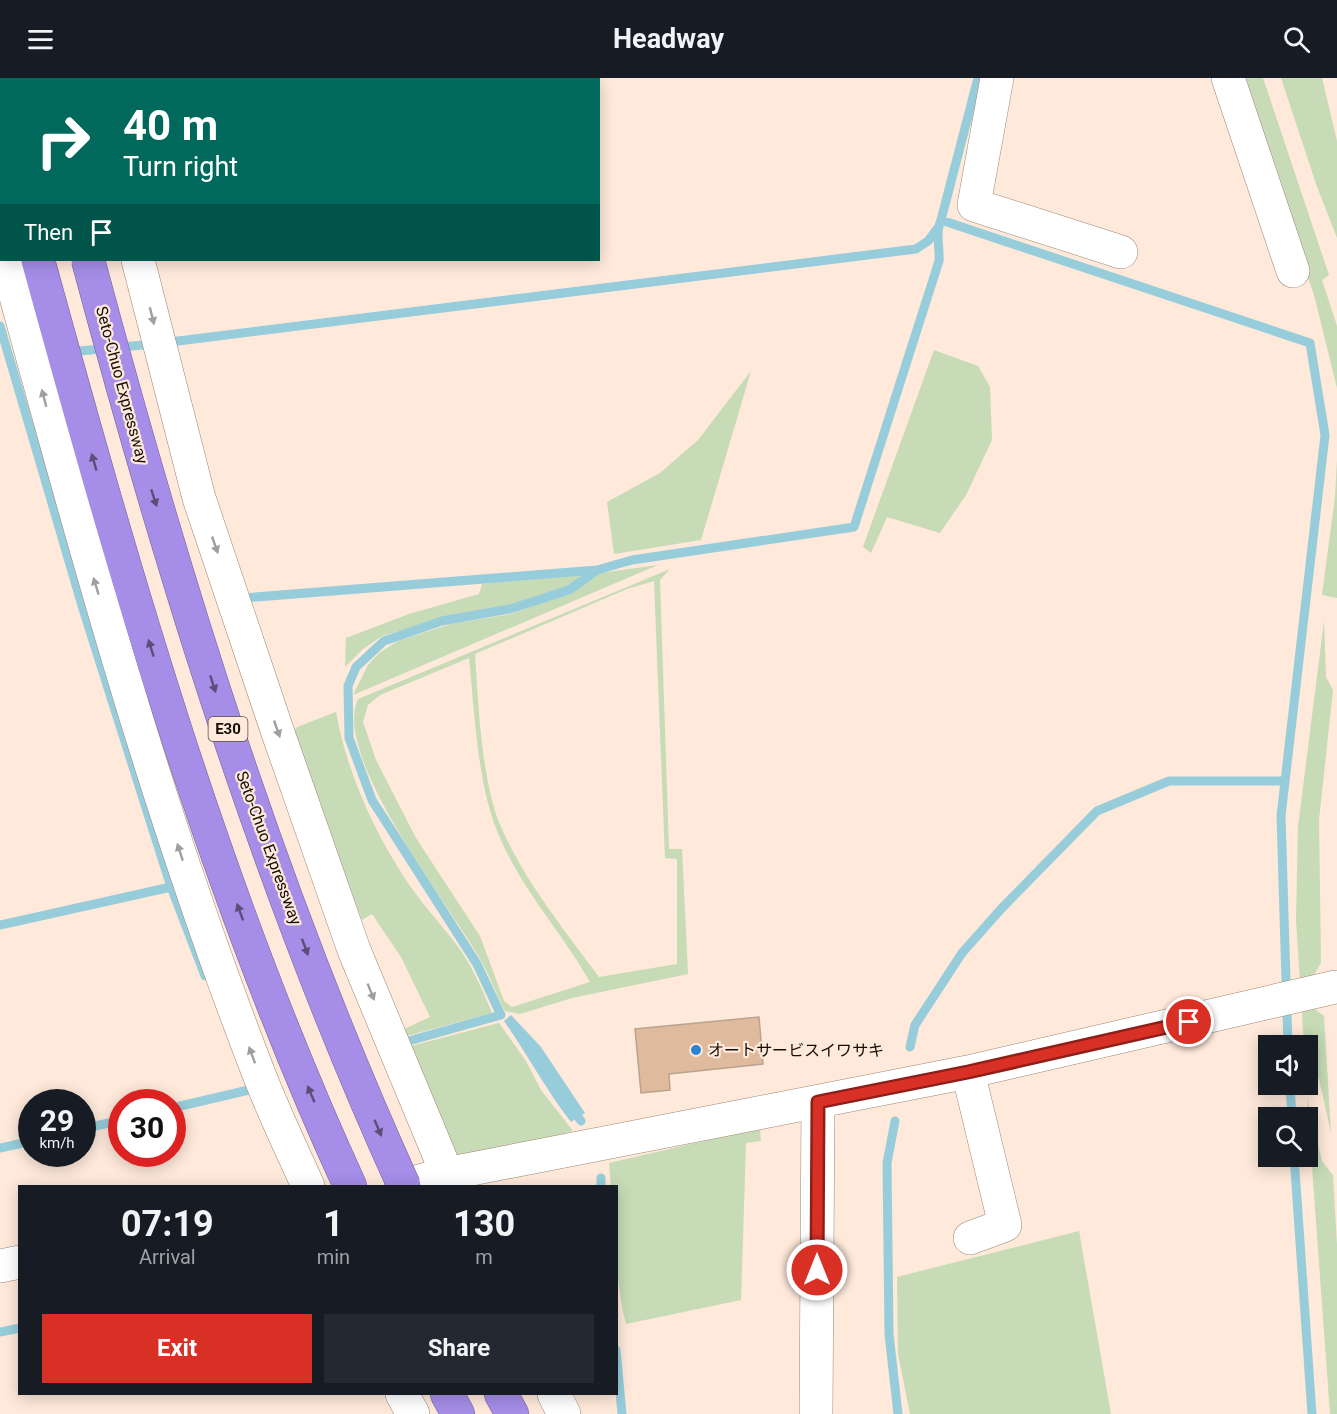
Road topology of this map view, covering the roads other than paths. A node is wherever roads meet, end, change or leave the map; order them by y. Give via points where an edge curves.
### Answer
1 (997, 78) edge
2 (1228, 78) edge
3 (1121, 252) dead end
4 (6, 261) edge
5 (38, 261) edge
6 (88, 261) edge
7 (138, 261) edge
8 (1293, 271) dead end
9 (1320, 991) dead end
10 (968, 1072) junction
11 (818, 1102) junction
12 (449, 1180) edge
13 (308, 1185) edge
14 (350, 1185) edge
15 (402, 1185) edge
16 (410, 1185) edge
17 (970, 1238) dead end
18 (18, 1262) edge
19 (0, 1266) edge
20 (403, 1395) edge
21 (448, 1395) edge
22 (502, 1395) edge
23 (554, 1395) edge
24 (413, 1414) edge
25 (458, 1414) edge
26 (512, 1414) edge
27 (564, 1414) edge
28 (816, 1414) edge

1 - 3 street via 974,205
2 - 8 street
13 -> 4 street via 258,1071 195,898 86,554
14 -> 5 highway via 271,998 192,779 94,463
6 -> 15 highway, Seto-Chuo Expressway / E30, bridge via 139,449 240,766 318,983
7 -> 12 street via 199,498 354,950
9 - 10 street
10 - 11 street
10 - 17 street via 1005,1225
11 - 12 street
11 - 28 street
12 - 16 street
18 - 19 street
20 - 24 street
21 - 25 highway
22 - 26 highway
23 - 27 street

